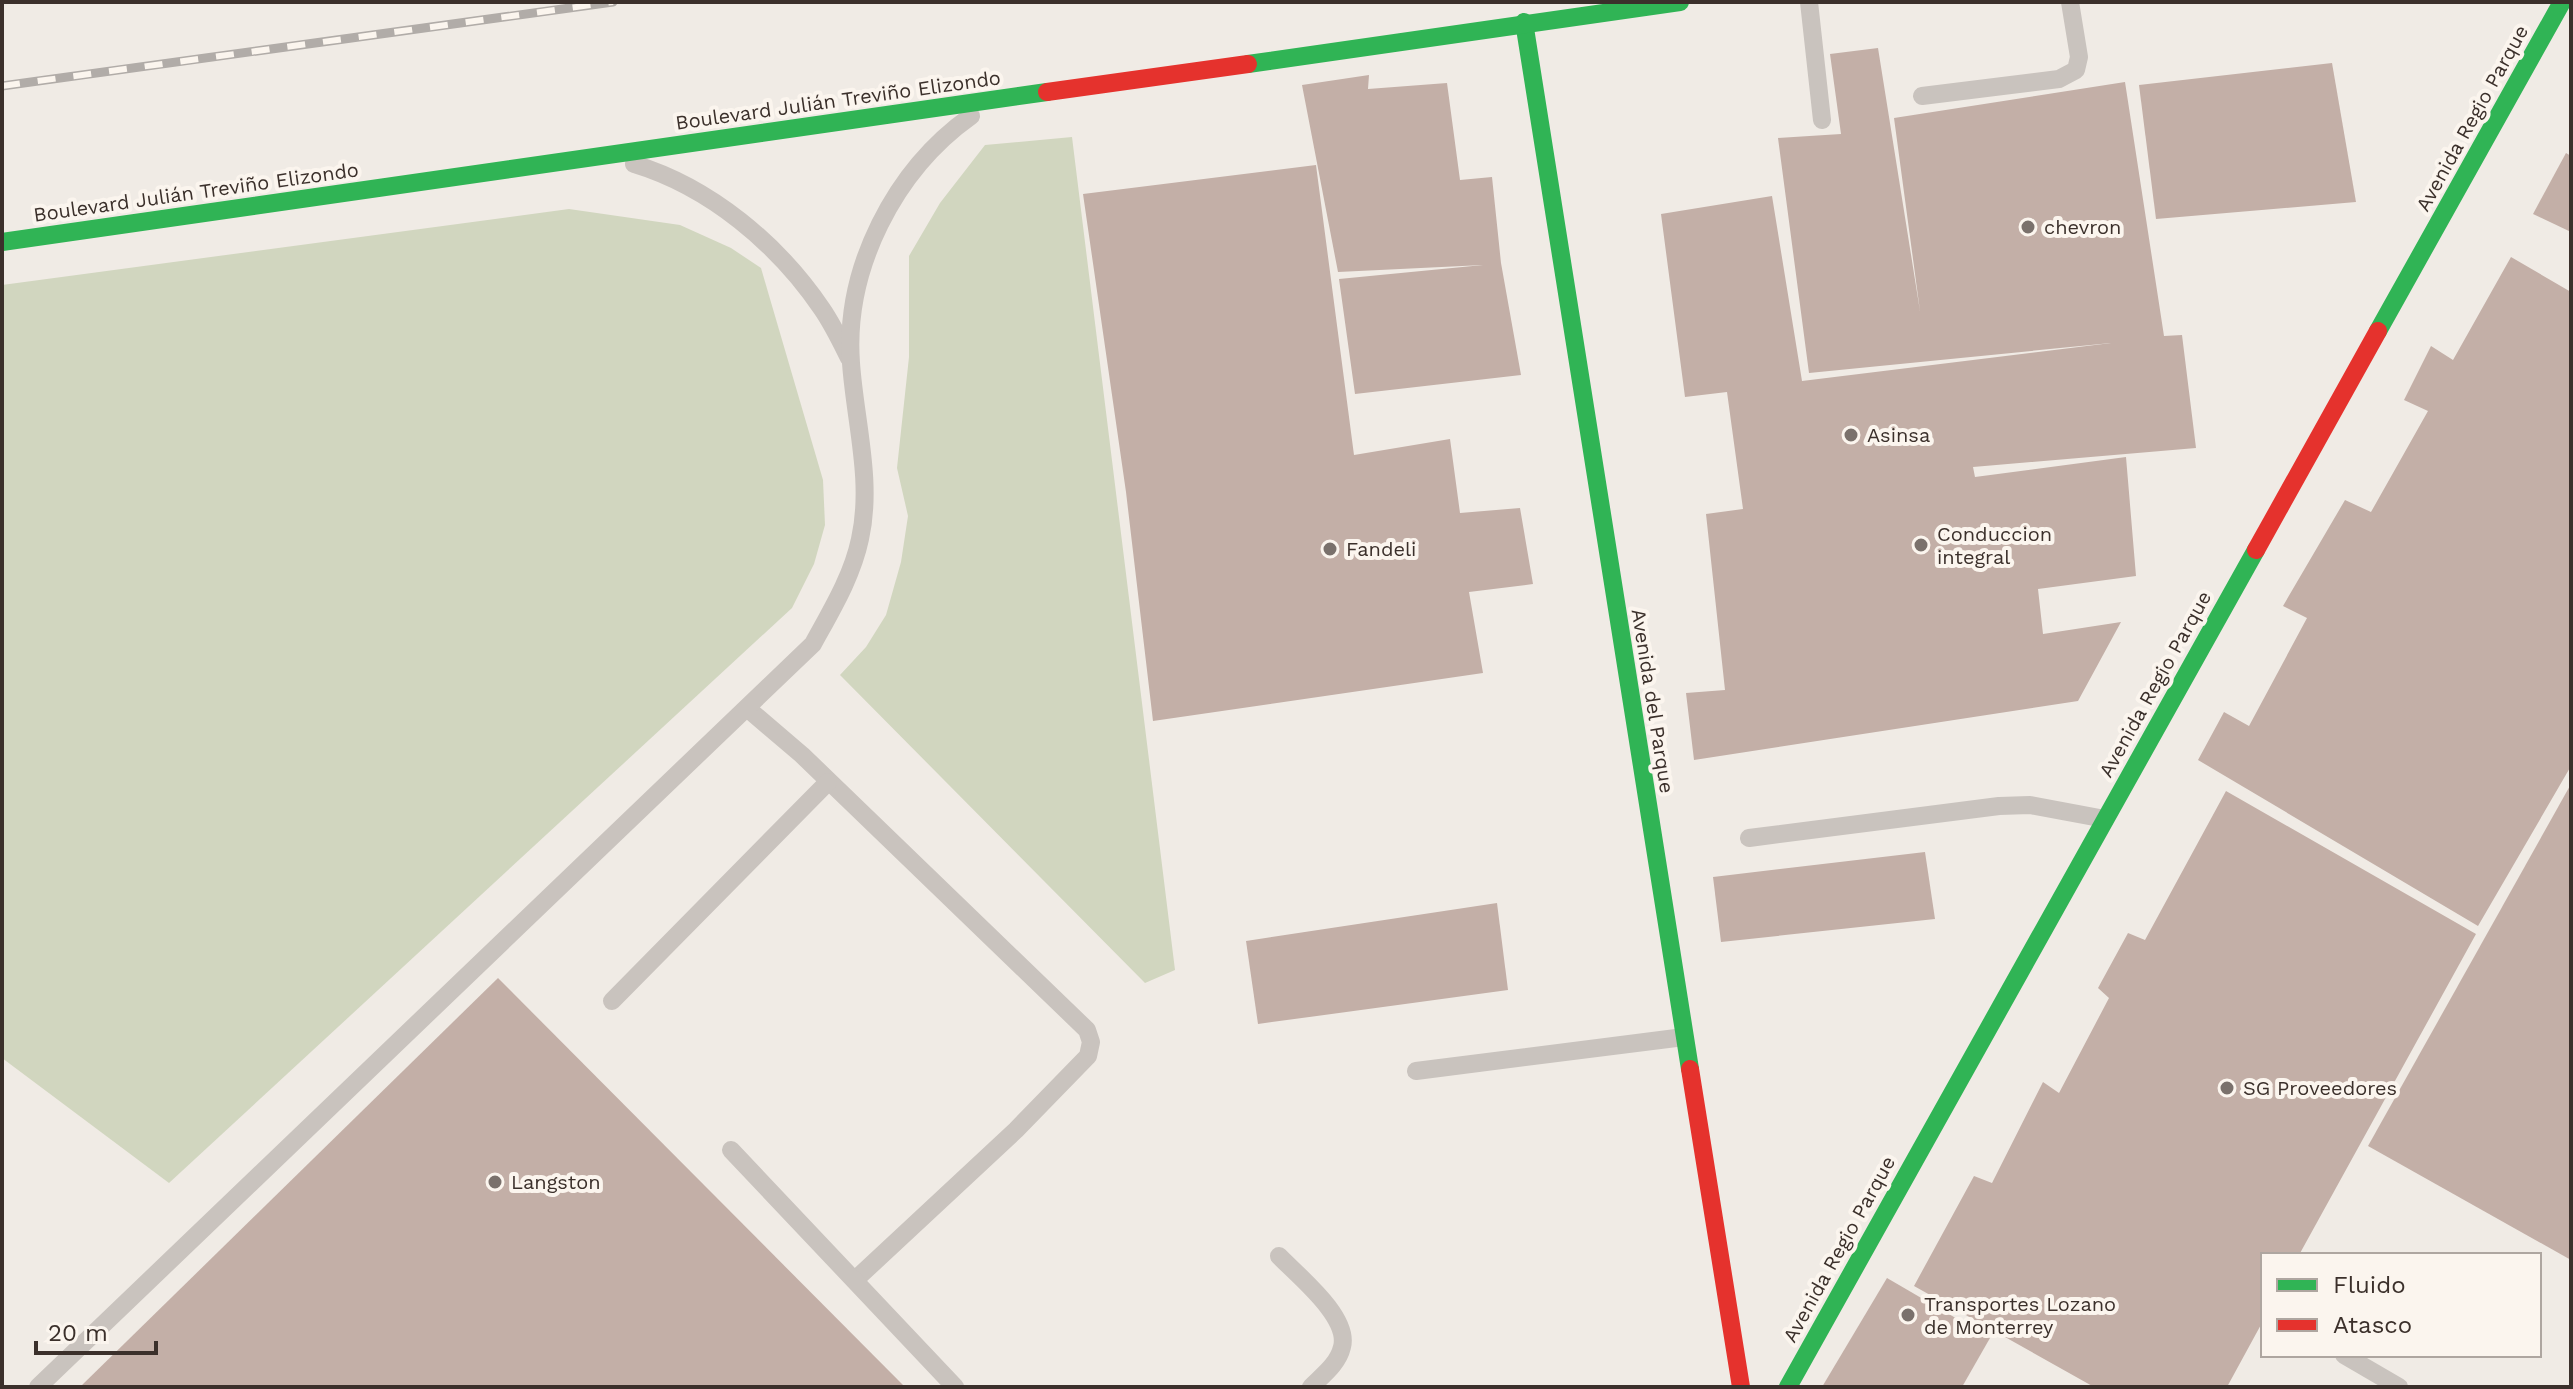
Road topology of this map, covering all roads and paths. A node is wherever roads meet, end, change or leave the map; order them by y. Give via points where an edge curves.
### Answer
1 (1680, 2) edge
2 (1809, 2) edge
3 (2070, 2) edge
4 (2562, 2) edge
5 (1524, 22) junction
6 (1922, 96) dead end
7 (991, 102) junction
8 (1822, 120) dead end
9 (604, 155) junction
10 (2, 242) edge
11 (850, 360) junction
12 (748, 709) junction
13 (828, 782) junction
14 (2105, 819) junction
15 (1749, 838) dead end
16 (612, 1001) dead end
17 (1684, 1037) junction
18 (1416, 1071) dead end
19 (731, 1150) dead end
20 (1279, 1256) dead end
21 (855, 1280) junction
22 (2347, 1357) edge
23 (38, 1387) edge
24 (955, 1387) edge
25 (1311, 1387) edge
26 (1741, 1387) edge
27 (1788, 1387) edge
28 (2399, 1387) edge

1 - 5 street, Boulevard Julián Treviño Elizondo
2 - 8 lane
3 - 6 lane via 2079,57 2076,70 2059,79
4 - 14 street, Avenida Regio Parque
5 - 7 street, Boulevard Julián Treviño Elizondo
5 - 17 street, Avenida del Parque
7 - 9 street, Boulevard Julián Treviño Elizondo
7 - 11 lane via 950,131 906,178 874,234 855,296
9 - 10 street, Boulevard Julián Treviño Elizondo
9 - 11 lane via 649,168 747,226 788,265 823,311
11 - 12 lane via 865,489 861,539 844,587 813,644
12 - 13 lane
12 - 23 lane
13 - 16 lane
13 - 21 lane via 1087,1030 1091,1042 1088,1056 1016,1130
14 - 15 lane via 2030,805 1999,806
14 - 27 street, Avenida Regio Parque
17 - 18 lane
17 - 26 street, Avenida del Parque
19 - 21 lane
20 - 25 lane via 1334,1313 1342,1329 1336,1362
21 - 24 lane
22 - 28 lane

